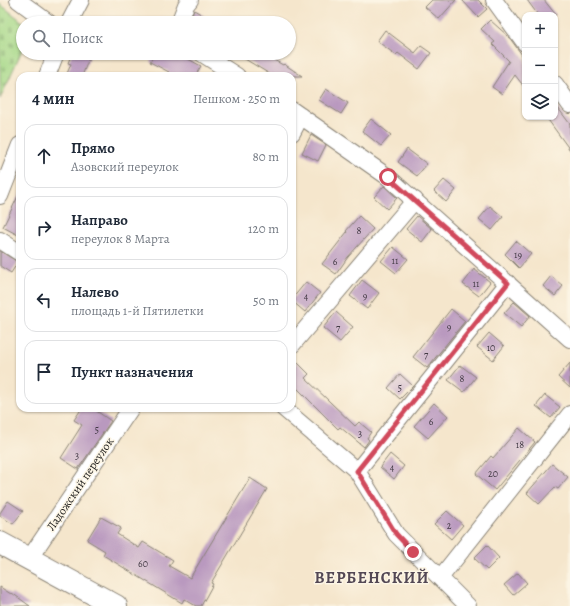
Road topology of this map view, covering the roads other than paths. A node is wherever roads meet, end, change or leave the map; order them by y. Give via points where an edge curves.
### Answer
1 (18, 0) edge
2 (81, 0) edge
3 (190, 0) edge
4 (494, 0) edge
5 (39, 16) edge
6 (73, 16) edge
7 (182, 16) edge
8 (522, 39) edge
9 (53, 60) edge
10 (212, 60) edge
11 (49, 72) edge
12 (231, 72) edge
13 (558, 88) edge
14 (570, 105) edge
15 (297, 113) edge
16 (16, 155) edge
17 (0, 196) edge
18 (415, 200) junction
19 (0, 240) edge
20 (16, 250) edge
21 (508, 283) junction
22 (570, 339) edge
23 (296, 340) edge
24 (128, 412) edge
25 (288, 412) edge
26 (570, 414) edge
27 (357, 471) junction
28 (0, 543) edge
29 (29, 559) junction
30 (440, 578) junction
31 (116, 606) edge
32 (468, 606) edge

1 - 5 street
2 - 6 street
3 - 7 street
4 - 8 street
9 - 11 street
10 - 12 street
13 - 14 street
15 - 18 street via 388,177
16 - 17 street
18 - 21 street
18 - 23 street
19 - 20 street
21 - 22 street
21 - 27 street
24 - 29 street, Ладожский переулок
25 - 27 street
26 - 30 street
27 - 30 street via 396,534
28 - 29 main road
29 - 31 main road
30 - 32 street

